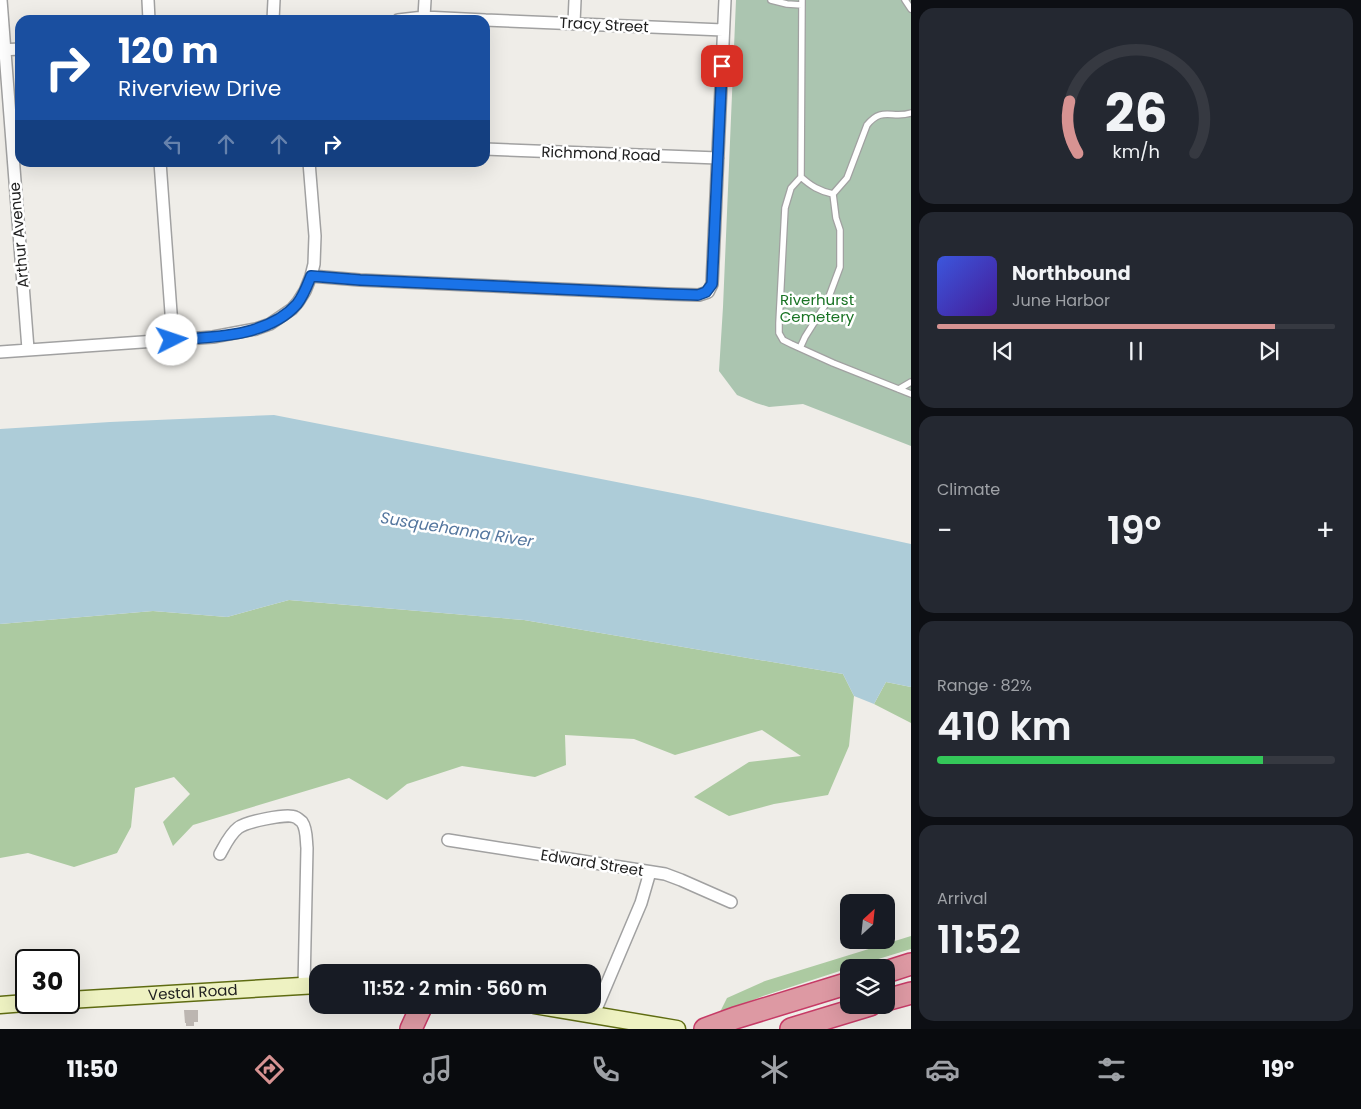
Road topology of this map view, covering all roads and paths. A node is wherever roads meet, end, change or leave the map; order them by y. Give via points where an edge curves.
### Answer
1 (1, 0) edge
2 (148, 0) edge
3 (274, 0) edge
4 (425, 0) edge
5 (575, 0) edge
6 (725, 0) edge
7 (771, 0) edge
8 (905, 0) edge
9 (802, 3) edge
10 (911, 9) edge
11 (149, 15) edge
12 (273, 15) edge
13 (424, 15) edge
14 (490, 20) edge
15 (574, 23) junction
16 (723, 30) junction
17 (3, 50) edge
18 (911, 113) edge
19 (490, 149) edge
20 (718, 158) junction
21 (160, 167) edge
22 (309, 167) edge
23 (800, 177) junction
24 (833, 194) junction
25 (311, 276) junction
26 (172, 340) junction
27 (800, 348) junction
28 (28, 350) junction
29 (0, 352) edge
30 (911, 382) edge
31 (899, 389) junction
32 (911, 394) edge
33 (448, 840) dead end
34 (220, 854) dead end
35 (650, 872) junction
36 (731, 902) dead end
37 (310, 964) edge
38 (911, 964) edge
39 (895, 969) edge
40 (309, 986) edge
41 (840, 986) edge
42 (911, 993) edge
43 (601, 997) edge
44 (895, 997) edge
45 (80, 999) edge
46 (15, 1004) edge
47 (0, 1005) edge
48 (418, 1014) edge
49 (594, 1014) edge
50 (840, 1014) edge
51 (411, 1029) edge
52 (676, 1029) edge
53 (705, 1029) edge
54 (790, 1029) edge

1 - 17 street, Arthur Avenue
2 - 11 street
3 - 12 street
4 - 13 street
5 - 15 street
6 - 16 street
7 - 9 lane
8 - 10 lane
9 - 23 lane
14 - 15 street, Tracy Street
15 - 16 street, Tracy Street
16 - 20 street
17 - 28 street, Arthur Avenue
18 - 24 lane via 872,118 847,178
19 - 20 street, Richmond Road
20 - 25 street via 712,284 706,292 698,295
21 - 26 street
22 - 25 street via 315,236
23 - 24 lane via 819,190
23 - 27 lane via 791,188 785,208 779,323 783,340
24 - 27 lane via 840,230 840,267 827,302
25 - 26 street via 298,302 270,324 213,337
26 - 28 street
27 - 31 lane
28 - 29 street
30 - 31 lane
31 - 32 lane
33 - 35 street, Edward Street
34 - 37 street via 238,827 245,824 276,817 296,817 301,821 306,829
35 - 36 street, Edward Street via 665,874
35 - 43 street
38 - 39 highway
40 - 45 street, Vestal Road
41 - 53 highway
42 - 44 highway
46 - 47 street
48 - 51 highway
49 - 52 street
50 - 54 highway

